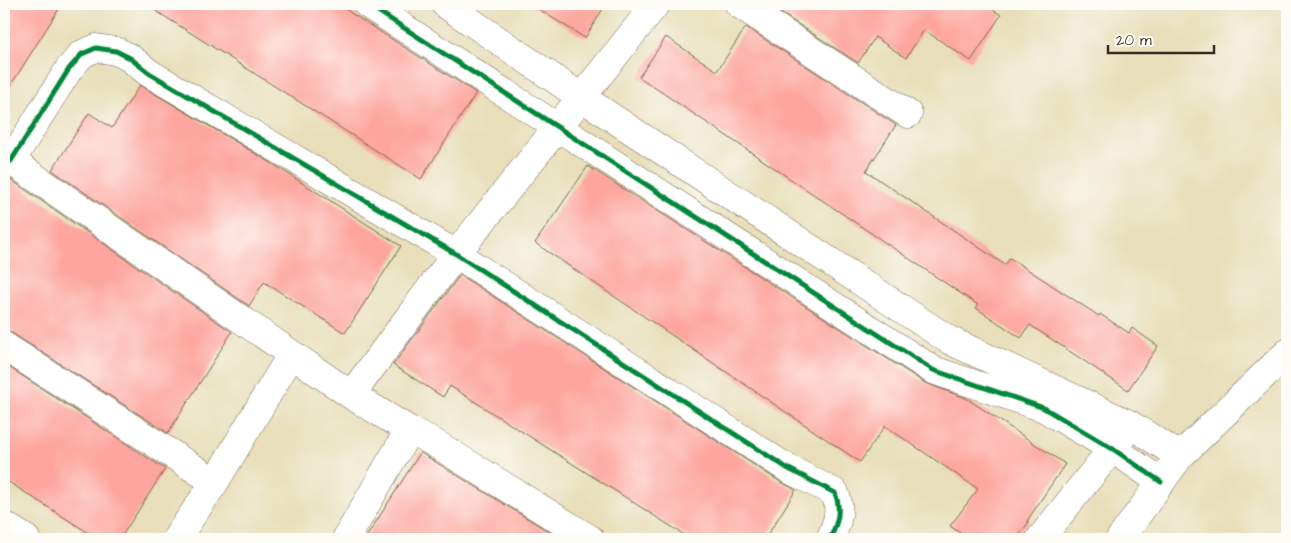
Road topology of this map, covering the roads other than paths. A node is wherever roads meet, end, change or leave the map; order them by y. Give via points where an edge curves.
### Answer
1 (367, 4) edge
2 (445, 4) edge
3 (656, 4) edge
4 (739, 4) edge
5 (581, 97) junction
6 (908, 114) dead end
7 (556, 128) junction
8 (8, 159) edge
9 (456, 254) junction
10 (949, 340) junction
11 (4, 346) edge
12 (1287, 353) edge
13 (291, 354) junction
14 (933, 370) junction
15 (351, 395) junction
16 (1131, 425) junction
17 (409, 430) junction
18 (1112, 449) junction
19 (1180, 456) junction
20 (215, 482) junction
21 (1161, 482) junction
22 (4, 525) edge
23 (26, 539) edge
24 (176, 539) edge
25 (346, 539) edge
26 (590, 539) edge
27 (830, 539) edge
28 (1040, 539) edge
29 (1120, 539) edge

1 - 7 street
2 - 5 street
3 - 5 street
4 - 6 street
5 - 7 street
5 - 10 street
7 - 9 street
7 - 14 street
8 - 9 street via 82,54 96,48 116,51
8 - 13 street
9 - 15 street
9 - 27 street via 787,468 835,493 839,509
10 - 14 street
10 - 16 street
11 - 20 street
12 - 19 street
13 - 15 street
13 - 20 street
14 - 18 street via 1044,408
15 - 17 street
16 - 18 street
16 - 19 street
17 - 25 street
17 - 26 street
18 - 21 street
18 - 28 street
19 - 21 street
20 - 24 street
21 - 29 street
22 - 23 street

